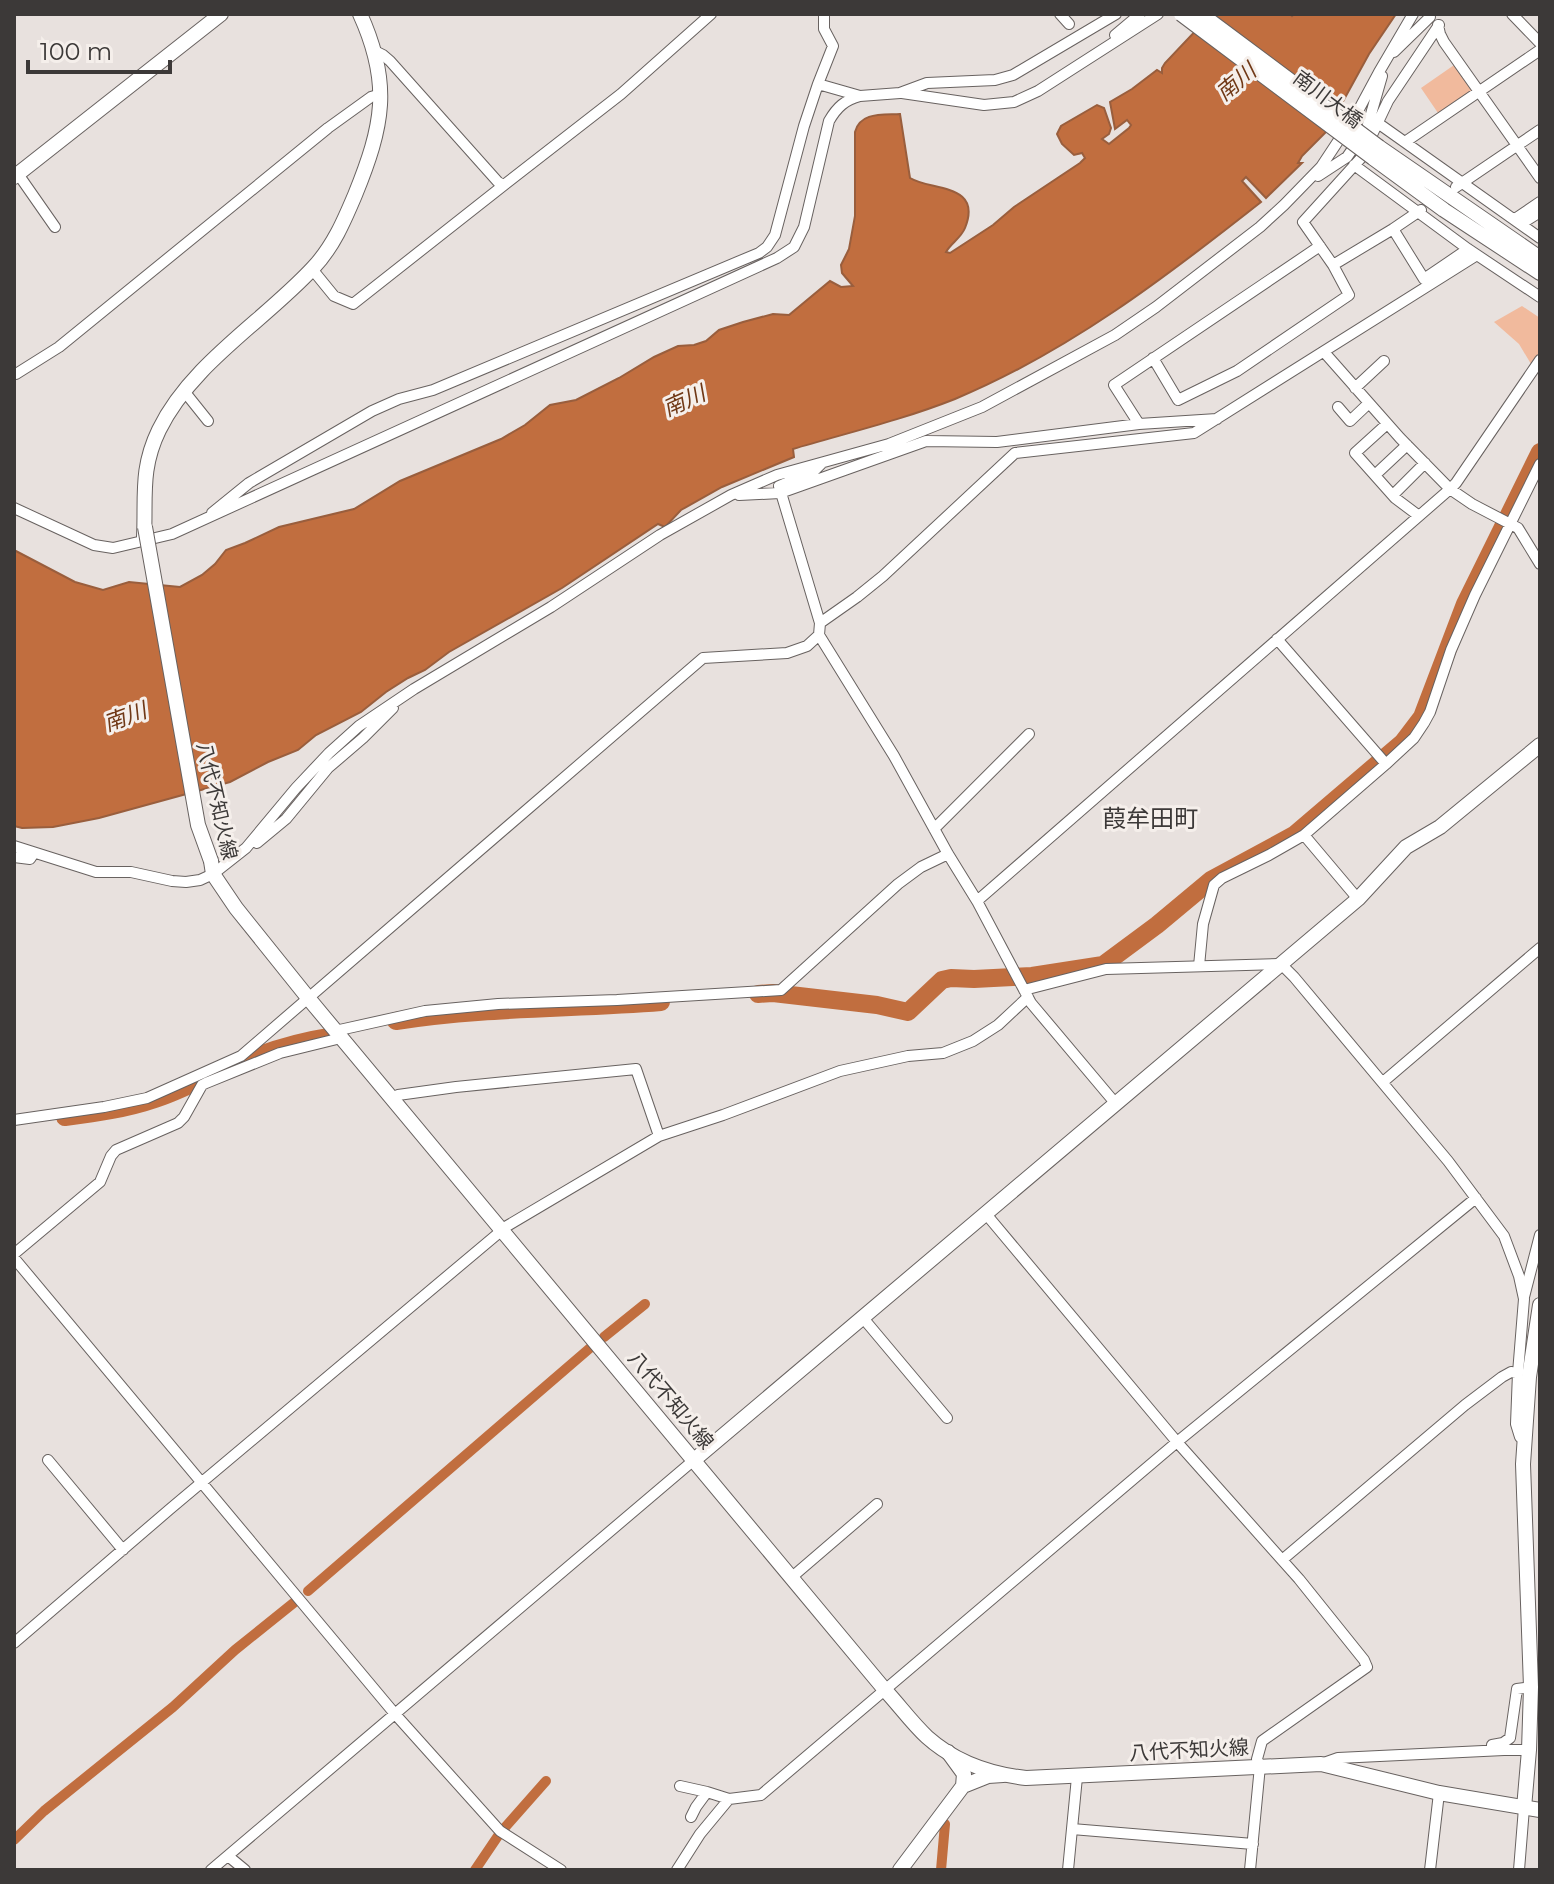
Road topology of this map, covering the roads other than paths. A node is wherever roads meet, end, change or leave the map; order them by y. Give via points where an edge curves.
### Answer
1 (221, 14) edge
2 (360, 14) edge
3 (711, 14) edge
4 (824, 14) edge
5 (1060, 14) edge
6 (1116, 14) edge
7 (1140, 14) edge
8 (1158, 14) edge
9 (1181, 14) edge
10 (1201, 14) edge
11 (1413, 14) edge
12 (1512, 14) edge
13 (1430, 15) edge
14 (1069, 24) dead end
15 (1439, 25) junction
16 (1540, 43) edge
17 (1104, 48) junction
18 (1540, 50) edge
19 (375, 51) junction
20 (1387, 57) junction
21 (818, 84) junction
22 (1479, 92) junction
23 (900, 93) junction
24 (381, 94) junction
25 (860, 96) junction
26 (1374, 120) junction
27 (1540, 130) edge
28 (1405, 142) junction
29 (1517, 145) junction
30 (1376, 152) junction
31 (1354, 165) junction
32 (16, 176) edge
33 (1540, 178) edge
34 (1459, 184) junction
35 (504, 185) junction
36 (1303, 186) junction
37 (1540, 202) edge
38 (1420, 211) junction
39 (1540, 212) edge
40 (1518, 222) junction
41 (55, 227) dead end
42 (1393, 229) junction
43 (1540, 238) edge
44 (1320, 246) junction
45 (1473, 252) junction
46 (1538, 262) edge
47 (1333, 265) junction
48 (312, 269) junction
49 (1520, 283) junction
50 (1540, 297) edge
51 (1324, 352) junction
52 (1153, 358) junction
53 (1540, 360) edge
54 (1384, 361) dead end
55 (14, 373) edge
56 (1355, 388) junction
57 (184, 391) junction
58 (1369, 403) junction
59 (1338, 407) dead end
60 (1219, 419) junction
61 (208, 421) dead end
62 (1139, 424) junction
63 (1387, 424) junction
64 (1407, 445) junction
65 (824, 461) junction
66 (1425, 463) junction
67 (1540, 464) edge
68 (1375, 475) junction
69 (1450, 489) junction
70 (780, 493) junction
71 (731, 495) junction
72 (1393, 495) junction
73 (14, 508) edge
74 (1419, 516) junction
75 (207, 519) junction
76 (1506, 522) junction
77 (144, 534) junction
78 (1540, 564) edge
79 (820, 623) junction
80 (819, 635) junction
81 (1277, 639) junction
82 (1029, 734) dead end
83 (1540, 745) edge
84 (1386, 764) junction
85 (934, 829) junction
86 (1304, 835) junction
87 (14, 846) edge
88 (34, 853) junction
89 (948, 854) junction
90 (14, 857) edge
91 (212, 867) junction
92 (1358, 899) junction
93 (977, 901) junction
94 (1540, 948) edge
95 (1281, 964) junction
96 (1199, 966) junction
97 (1024, 990) junction
98 (309, 999) junction
99 (338, 1034) junction
100 (1383, 1082) junction
101 (392, 1098) junction
102 (1116, 1104) junction
103 (14, 1120) edge
104 (659, 1136) junction
105 (1476, 1198) junction
106 (986, 1214) junction
107 (501, 1231) junction
108 (1540, 1235) edge
109 (14, 1256) edge
110 (1524, 1299) junction
111 (1540, 1305) edge
112 (863, 1318) junction
113 (1518, 1373) junction
114 (947, 1418) dead end
115 (1524, 1439) junction
116 (1177, 1442) junction
117 (48, 1460) dead end
118 (694, 1460) junction
119 (202, 1483) junction
120 (877, 1504) dead end
121 (123, 1550) junction
122 (1282, 1560) junction
123 (792, 1577) junction
124 (14, 1643) edge
125 (1531, 1687) junction
126 (885, 1690) junction
127 (395, 1714) junction
128 (1529, 1750) junction
129 (948, 1752) junction
130 (1441, 1754) junction
131 (1321, 1764) junction
132 (1260, 1766) junction
133 (1003, 1775) junction
134 (1077, 1777) junction
135 (680, 1786) dead end
136 (963, 1786) junction
137 (707, 1792) junction
138 (1439, 1793) junction
139 (729, 1799) junction
140 (1534, 1809) edge
141 (691, 1817) dead end
142 (1072, 1829) junction
143 (1253, 1844) junction
144 (228, 1856) junction
145 (211, 1870) edge
146 (245, 1870) edge
147 (561, 1870) edge
148 (677, 1870) edge
149 (900, 1870) edge
150 (1068, 1870) edge
151 (1250, 1870) edge
152 (1430, 1870) edge
153 (1519, 1870) edge

1 - 32 street
2 - 19 street, 八代不知火線
3 - 35 street via 621,94
4 - 21 street via 824,29 833,46
5 - 14 street
6 - 23 street via 1013,75 927,83
7 - 17 street
8 - 17 street
9 - 30 street, 南川大橋, bridge
10 - 30 street, 南川大橋, bridge
11 - 20 street
12 - 16 street
13 - 15 street
13 - 20 street
15 - 22 street via 1444,42
15 - 26 street
17 - 23 street via 1014,102 984,105
18 - 22 street
19 - 24 street, 八代不知火線
19 - 35 street
20 - 26 street
20 - 36 street via 1358,111
21 - 25 street
21 - 75 street via 775,235 759,253 372,411 249,483
22 - 28 street
22 - 29 street
23 - 25 street
24 - 48 street, 八代不知火線 via 366,167 337,234
24 - 55 street via 328,128 59,347
25 - 75 street via 839,106 829,121 804,227 787,253
26 - 28 street
26 - 31 street
26 - 36 street via 1347,157
27 - 29 street
28 - 34 street
29 - 33 street
29 - 34 street
30 - 46 street
31 - 38 street
31 - 44 street via 1303,222
32 - 41 street
34 - 40 street
35 - 48 street via 353,304 334,296
36 - 65 street via 1226,254 1115,335 982,407 889,444
37 - 40 street
38 - 42 street
38 - 45 street
39 - 40 street
40 - 43 street
42 - 45 street via 1424,279
42 - 47 street
44 - 47 street
44 - 52 street
45 - 49 street
45 - 51 street
46 - 49 street
47 - 52 street via 1349,295 1237,371 1178,400
48 - 57 street, 八代不知火線
49 - 50 street
51 - 56 street
51 - 60 street
52 - 62 street via 1114,385
53 - 69 street
54 - 56 street
56 - 58 street
57 - 61 street
57 - 77 street, 八代不知火線 via 162,424 147,461
58 - 59 street via 1350,421
58 - 63 street
60 - 62 street
60 - 79 street via 1194,433 1015,453 883,576
62 - 70 street via 997,442 926,441
63 - 64 street
63 - 68 street via 1355,453
64 - 66 street
64 - 68 street
65 - 70 street via 779,486
65 - 71 street
66 - 69 street
66 - 72 street
67 - 76 street
68 - 72 street
69 - 74 street
69 - 76 street
70 - 71 street
70 - 79 street
71 - 91 street via 359,726 296,788 246,848
72 - 74 street
73 - 77 street via 94,545 113,548
74 - 81 street
75 - 77 street via 172,534
76 - 78 street via 1523,533
76 - 84 street via 1430,712 1414,738
77 - 91 street, 八代不知火線, bridge via 198,825
79 - 80 street
80 - 85 street
80 - 98 street via 787,653 703,658
81 - 84 street
81 - 93 street
82 - 85 street
83 - 92 street via 1440,827 1406,847
84 - 86 street
85 - 89 street
86 - 92 street
86 - 96 street via 1214,885
87 - 88 street
88 - 90 street via 30,859
88 - 91 street via 96,872 131,872 172,881 200,880
89 - 93 street
89 - 99 street via 898,884 781,990 425,1011
91 - 98 street, 八代不知火線 via 236,908
92 - 95 street
93 - 97 street
94 - 100 street
95 - 96 street
95 - 100 street
95 - 102 street
96 - 97 street via 1106,969
97 - 102 street
97 - 104 street via 998,1025 943,1053 840,1071
98 - 99 street, 八代不知火線
98 - 103 street via 241,1056 147,1098
99 - 101 street, 八代不知火線
99 - 109 street via 202,1085 178,1123 116,1150 100,1182
100 - 105 street
101 - 104 street via 636,1069
101 - 107 street, 八代不知火線
102 - 106 street
104 - 107 street
105 - 110 street via 1504,1236
105 - 116 street
106 - 112 street
106 - 116 street
107 - 118 street, 八代不知火線
107 - 119 street
108 - 110 street
109 - 119 street
110 - 113 street
111 - 115 street
112 - 114 street
112 - 118 street
113 - 115 street via 1516,1424
113 - 122 street via 1502,1377 1465,1405
115 - 125 street
116 - 122 street
116 - 126 street
117 - 121 street
118 - 123 street, 八代不知火線
118 - 127 street
119 - 121 street
119 - 127 street
120 - 123 street
121 - 124 street
122 - 132 street via 1367,1667 1262,1741
123 - 126 street, 八代不知火線
125 - 128 street
125 - 130 street via 1517,1689 1507,1741 1444,1749
126 - 129 street, 八代不知火線 via 927,1737
126 - 139 street via 761,1795
127 - 144 street
127 - 147 street via 500,1831
128 - 130 street
128 - 140 street
129 - 133 street, 八代不知火線
129 - 136 street via 964,1774
130 - 131 street via 1338,1758
131 - 132 street, 八代不知火線
131 - 138 street, 八代不知火線
132 - 134 street, 八代不知火線
132 - 143 street
133 - 134 street, 八代不知火線
133 - 136 street
134 - 142 street
135 - 137 street
136 - 149 street
137 - 139 street
137 - 141 street
138 - 140 street, 八代不知火線
138 - 152 street
139 - 148 street
140 - 153 street
142 - 143 street
142 - 150 street
143 - 151 street
144 - 145 street
144 - 146 street

